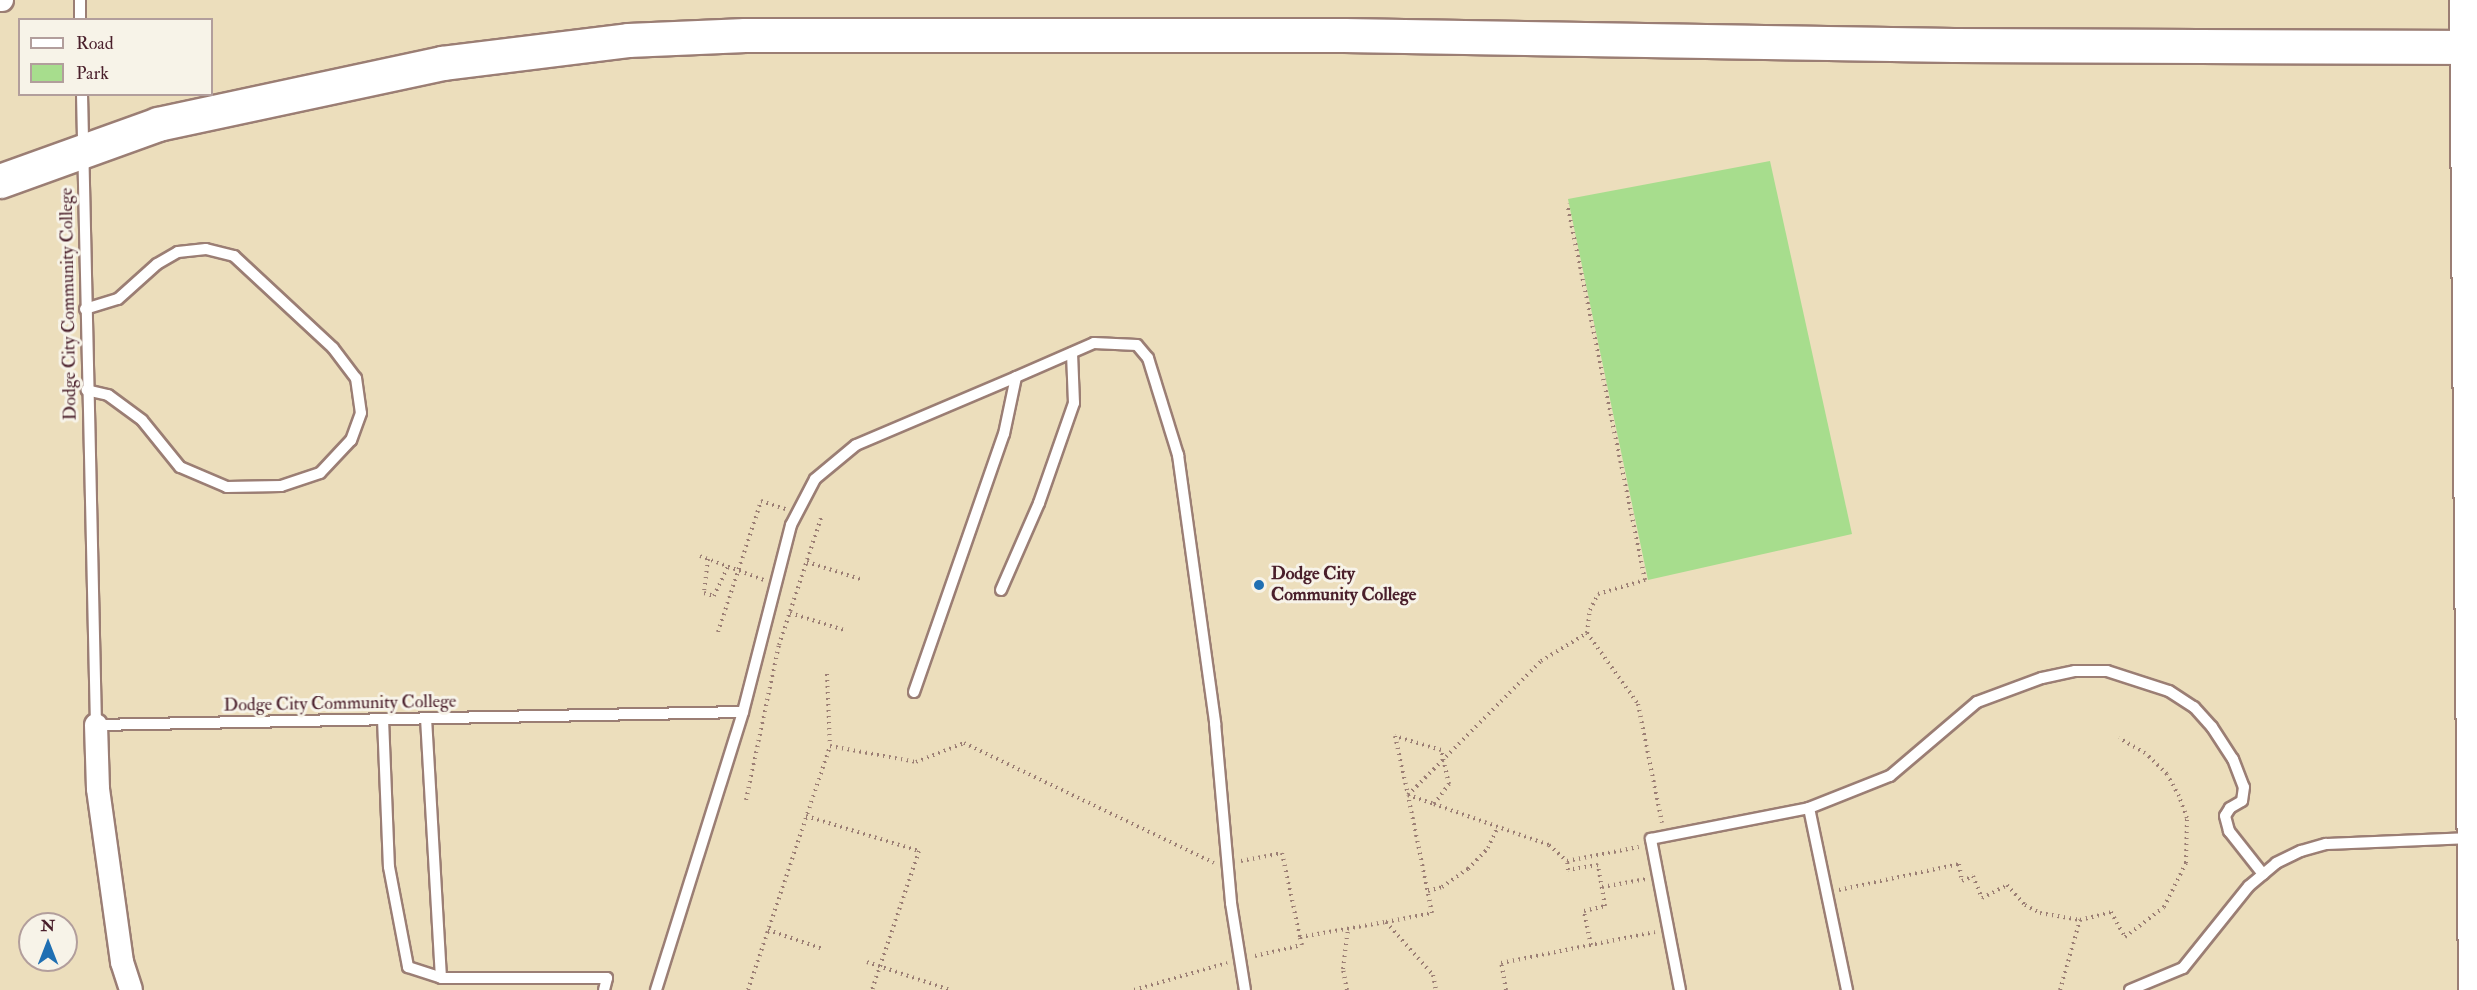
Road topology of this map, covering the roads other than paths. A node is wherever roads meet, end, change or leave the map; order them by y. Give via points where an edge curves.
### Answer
1 (80, 0) edge
2 (2466, 0) edge
3 (80, 18) edge
4 (2472, 47) edge
5 (82, 96) edge
6 (82, 150) junction
7 (2472, 152) edge
8 (0, 181) edge
9 (2472, 287) edge
10 (85, 309) junction
11 (1072, 353) junction
12 (1016, 377) junction
13 (87, 390) junction
14 (1001, 590) dead end
15 (914, 692) dead end
16 (743, 712) junction
17 (426, 718) junction
18 (383, 719) junction
19 (96, 725) junction
20 (2474, 786) edge
21 (1809, 808) junction
22 (2472, 838) junction
23 (2264, 874) junction
24 (2475, 879) edge
25 (441, 978) junction
26 (131, 990) edge
27 (604, 990) edge
28 (656, 990) edge
29 (1245, 990) edge
30 (1680, 990) edge
31 (1847, 990) edge
32 (2130, 990) edge
33 (2475, 990) edge

1 - 3 lane
2 - 4 main road
4 - 6 highway via 1954,45 1344,35 746,35 628,40 442,63 158,124
4 - 7 main road
5 - 6 lane, Dodge City Community College
6 - 8 highway
6 - 10 lane, Dodge City Community College
7 - 9 main road
9 - 20 main road
10 - 13 lane, Dodge City Community College
10 - 13 lane via 118,300 157,264 178,252 206,249 234,255 333,348 356,378 361,413 351,440 320,473 281,486 227,488 180,467 142,420 108,395
11 - 12 lane
11 - 14 lane via 1074,404 1039,503
11 - 29 lane via 1094,344 1137,345 1148,358 1178,455 1215,723
12 - 15 lane via 1004,434
12 - 16 lane via 856,444 815,479 797,513 775,584
13 - 19 lane, Dodge City Community College
16 - 17 lane, Dodge City Community College
16 - 28 lane
17 - 18 lane, Dodge City Community College
17 - 25 lane
18 - 19 lane, Dodge City Community College
18 - 25 lane via 389,867 408,967
19 - 26 street via 98,789 122,962
20 - 22 main road
21 - 23 lane via 1890,776 1977,702 2042,678 2075,671 2107,671 2169,691 2194,707 2212,727 2233,759 2244,787 2242,801 2225,816 2229,831
21 - 30 lane via 1651,838
21 - 31 lane
22 - 23 lane via 2326,844 2301,851
22 - 24 main road
23 - 32 lane via 2183,968
24 - 33 main road
25 - 27 lane via 608,978

